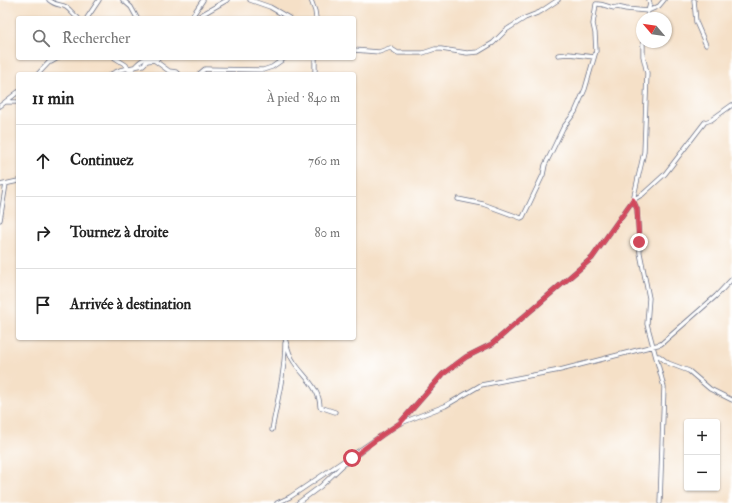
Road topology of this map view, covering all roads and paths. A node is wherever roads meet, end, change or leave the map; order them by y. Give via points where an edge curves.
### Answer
1 (49, 0) edge
2 (99, 0) edge
3 (123, 0) edge
4 (203, 0) edge
5 (227, 0) edge
6 (250, 0) edge
7 (311, 0) edge
8 (558, 0) edge
9 (649, 0) edge
10 (694, 0) edge
11 (663, 1) edge
12 (648, 11) junction
13 (74, 16) edge
14 (88, 16) edge
15 (136, 16) edge
16 (192, 16) edge
17 (199, 16) edge
18 (286, 16) edge
19 (316, 16) edge
20 (706, 45) dead end
21 (643, 48) edge
22 (356, 50) edge
23 (558, 55) dead end
24 (594, 57) junction
25 (51, 60) edge
26 (55, 60) edge
27 (118, 60) edge
28 (143, 60) edge
29 (154, 60) edge
30 (154, 60) edge
31 (282, 60) edge
32 (315, 60) edge
33 (48, 64) junction
34 (136, 66) junction
35 (40, 72) edge
36 (115, 72) edge
37 (129, 72) edge
38 (176, 72) edge
39 (202, 72) edge
40 (315, 72) edge
41 (16, 94) edge
42 (6, 102) junction
43 (16, 102) edge
44 (732, 104) edge
45 (0, 106) edge
46 (16, 182) edge
47 (6, 184) junction
48 (0, 185) edge
49 (458, 199) dead end
50 (633, 200) junction
51 (0, 220) edge
52 (732, 279) edge
53 (284, 340) edge
54 (285, 340) edge
55 (653, 346) junction
56 (656, 356) junction
57 (732, 400) edge
58 (335, 412) dead end
59 (400, 423) junction
60 (272, 430) dead end
61 (382, 435) junction
62 (277, 503) edge
63 (298, 503) edge
64 (660, 503) edge

1 - 13 street via 67,8
2 - 14 street
3 - 15 street
4 - 16 street
5 - 17 street
6 - 18 street
7 - 19 street
8 - 22 street via 511,27 478,52 441,49 412,54 398,53 390,48 379,52
9 - 12 street
10 - 20 street via 696,22
11 - 12 street
12 - 24 street via 596,4 593,24 596,45
21 - 50 street via 647,73 644,152
23 - 24 street
24 - 49 street via 581,100 563,128 523,217
25 - 33 street
26 - 33 street
27 - 37 street via 126,65
28 - 34 street
29 - 38 street via 169,71
30 - 34 street
31 - 39 street via 263,70 205,69
32 - 40 street
33 - 35 street
34 - 37 street
36 - 37 street
41 - 42 street
42 - 43 street
42 - 45 street
44 - 50 street via 705,122 665,174
46 - 47 street
47 - 48 street
47 - 51 street
50 - 55 street via 637,209 640,253 649,298 647,324
50 - 59 street via 592,258 492,344 466,357 443,374
52 - 55 street via 661,344
53 - 60 street via 278,403
54 - 58 street via 292,360 312,385 320,407
55 - 56 street
55 - 59 street via 560,370 481,385 445,406
56 - 57 street via 689,371 710,389
56 - 64 street via 664,386
59 - 61 street
61 - 62 street via 290,497
61 - 63 street

